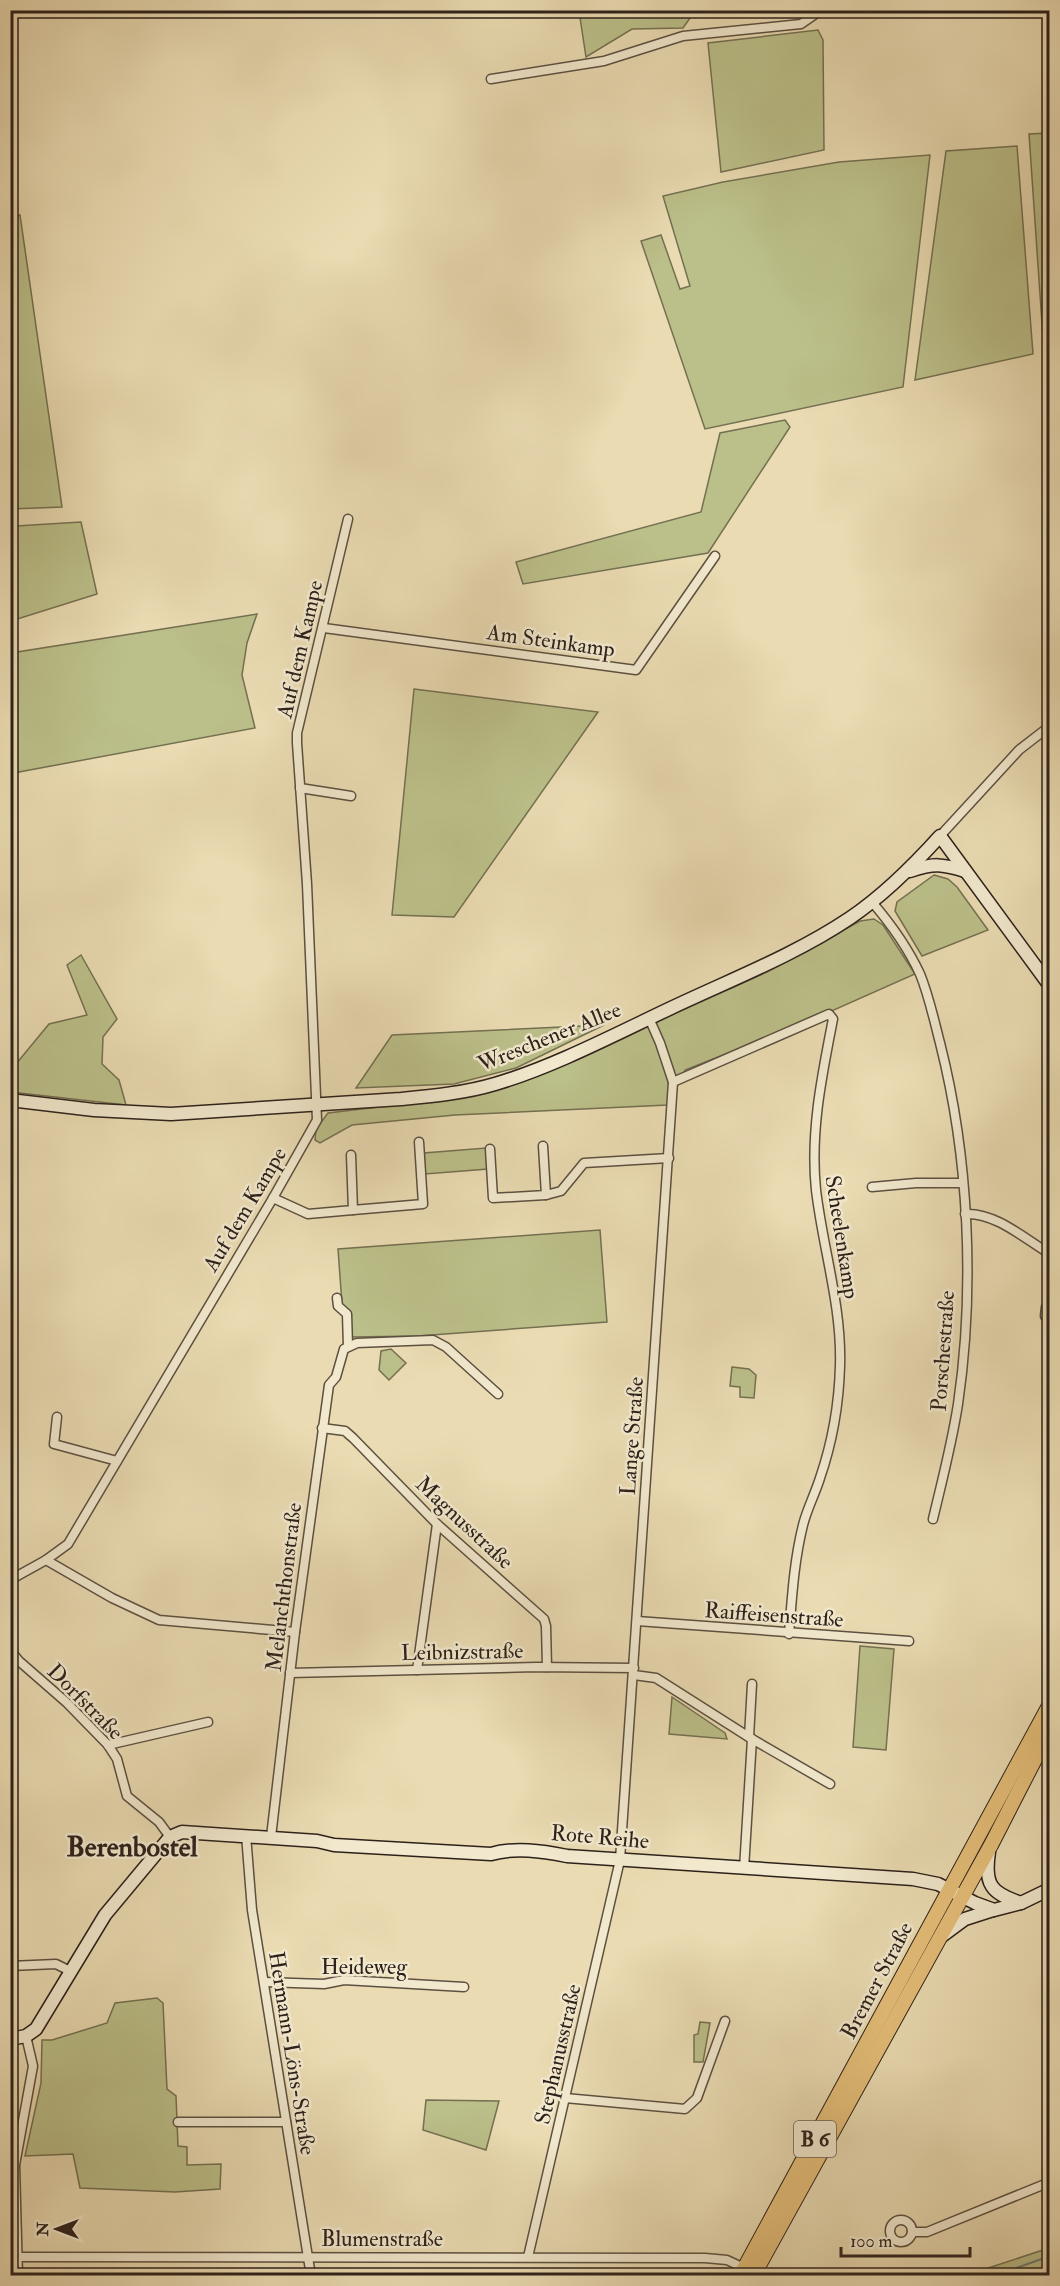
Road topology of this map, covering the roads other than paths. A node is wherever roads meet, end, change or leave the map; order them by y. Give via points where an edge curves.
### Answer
1 (814, 10) edge
2 (491, 79) dead end
3 (348, 519) dead end
4 (715, 556) dead end
5 (324, 628) junction
6 (1050, 726) edge
7 (300, 788) junction
8 (351, 796) dead end
9 (940, 836) junction
10 (965, 871) junction
11 (906, 872) junction
12 (872, 902) junction
13 (1050, 986) edge
14 (649, 1018) junction
15 (673, 1082) junction
16 (10, 1100) edge
17 (318, 1105) junction
18 (419, 1142) dead end
19 (543, 1146) dead end
20 (490, 1149) dead end
21 (351, 1155) dead end
22 (669, 1158) junction
23 (962, 1183) junction
24 (872, 1187) dead end
25 (546, 1195) junction
26 (273, 1198) junction
27 (353, 1210) junction
28 (965, 1214) junction
29 (1050, 1254) edge
30 (337, 1298) dead end
31 (1050, 1301) edge
32 (1050, 1323) edge
33 (348, 1346) junction
34 (498, 1394) dead end
35 (57, 1417) dead end
36 (322, 1428) junction
37 (117, 1461) junction
38 (933, 1519) dead end
39 (437, 1524) junction
40 (46, 1560) junction
41 (10, 1580) edge
42 (638, 1621) junction
43 (295, 1632) junction
44 (789, 1634) junction
45 (909, 1641) dead end
46 (10, 1650) edge
47 (547, 1667) junction
48 (417, 1670) junction
49 (634, 1671) junction
50 (290, 1672) junction
51 (752, 1683) dead end
52 (1050, 1704) edge
53 (208, 1722) dead end
54 (1050, 1730) edge
55 (751, 1738) junction
56 (108, 1745) junction
57 (830, 1784) dead end
58 (246, 1835) junction
59 (170, 1838) junction
60 (271, 1838) junction
61 (991, 1845) junction
62 (620, 1860) junction
63 (744, 1869) junction
64 (1050, 1889) edge
65 (949, 1890) junction
66 (962, 1896) junction
67 (1021, 1903) junction
68 (994, 1910) junction
69 (939, 1938) junction
70 (10, 1966) edge
71 (70, 1971) junction
72 (264, 1982) junction
73 (464, 1987) dead end
74 (725, 2021) dead end
75 (26, 2036) junction
76 (10, 2039) edge
77 (566, 2098) junction
78 (178, 2122) dead end
79 (286, 2122) junction
80 (1050, 2182) edge
81 (912, 2232) dead end
82 (308, 2256) junction
83 (18, 2257) junction
84 (528, 2257) junction
85 (746, 2273) edge
86 (18, 2276) edge
87 (311, 2276) edge

1 - 2 street via 814,15 801,24 683,36 604,61
3 - 5 street, Auf dem Kampe
4 - 5 street, Am Steinkamp via 636,670
5 - 7 street, Auf dem Kampe via 297,733
6 - 9 street via 1019,750
7 - 8 street
7 - 17 street, Auf dem Kampe
9 - 10 street
9 - 11 street, Wreschener Allee
10 - 11 street via 933,864
10 - 13 street
11 - 12 street, Wreschener Allee
12 - 14 street, Wreschener Allee via 819,936
12 - 23 street, Porschestraße via 905,946 930,1002 949,1083
14 - 15 street, Lange Straße
14 - 17 street, Wreschener Allee via 495,1084 439,1095
15 - 22 street, Lange Straße
15 - 44 street, Scheelenkamp via 830,1014 833,1019 817,1106 814,1167 837,1314 840,1368 837,1407 825,1462 803,1523 795,1564
16 - 17 street, Wreschener Allee via 171,1114
17 - 26 street, Auf dem Kampe via 317,1120
18 - 27 street via 423,1204
19 - 25 street
20 - 25 street via 494,1198
21 - 27 street
22 - 25 street via 584,1163 561,1191
22 - 42 street, Lange Straße
23 - 24 street
23 - 28 street, Porschestraße
26 - 27 street via 308,1214
26 - 37 street, Auf dem Kampe
28 - 29 street via 997,1222
28 - 38 street, Porschestraße via 966,1305 961,1374
30 - 33 street, Melanchthonstraße via 338,1306 347,1314
31 - 32 street via 1045,1316
33 - 34 street via 433,1340
33 - 36 street, Melanchthonstraße via 329,1385
35 - 37 street via 54,1444
36 - 39 street, Magnusstraße via 345,1431
36 - 43 street, Melanchthonstraße
37 - 40 street, Auf dem Kampe via 68,1544
39 - 47 street, Magnusstraße via 544,1619
39 - 48 street
40 - 41 street, Auf dem Kampe
40 - 43 street via 159,1620
42 - 44 street, Raiffeisenstraße
42 - 49 street, Lange Straße
43 - 50 street, Melanchthonstraße
44 - 45 street, Raiffeisenstraße
46 - 56 street, Dorfstraße
47 - 48 street, Leibnizstraße
47 - 49 street, Leibnizstraße
48 - 50 street, Leibnizstraße
49 - 55 street, Leibnizstraße via 656,1677
49 - 62 street, Lange Straße
50 - 60 street, Melanchthonstraße
51 - 55 street
52 - 65 main road, Bremer Straße / B 6
53 - 56 street
54 - 61 main road, Bremer Straße / B 6
55 - 57 street, Leibnizstraße
55 - 63 street
56 - 59 street, Dorfstraße via 120,1766 127,1796 159,1822
58 - 59 street, Rote Reihe via 188,1831
58 - 60 street, Rote Reihe
58 - 72 street, Hermann-Löns-Straße via 252,1910
59 - 71 street via 114,1903
60 - 62 street, Rote Reihe via 357,1847 491,1854 506,1850
61 - 66 main road, Bremer Straße / B 6
61 - 67 street via 987,1864 991,1886 1000,1896
62 - 63 street, Rote Reihe
62 - 77 street, Stephanusstraße
63 - 65 street, Rote Reihe via 913,1880
64 - 67 street
65 - 66 street, Rote Reihe
65 - 85 main road, Bremer Straße / B 6
66 - 68 street, Rote Reihe
66 - 69 main road, Bremer Straße / B 6
67 - 68 street
68 - 69 street via 965,1919
69 - 85 main road, Bremer Straße / B 6
70 - 71 street via 56,1964
71 - 75 street via 39,2025
72 - 73 street, Heideweg via 324,1984 344,1980
72 - 79 street, Hermann-Löns-Straße
74 - 77 street via 697,2098 685,2109
75 - 76 street
75 - 83 street via 33,2066 16,2147
77 - 84 street, Stephanusstraße
78 - 79 street
79 - 82 street, Hermann-Löns-Straße
80 - 81 street via 927,2232
82 - 83 street, Blumenstraße
82 - 84 street, Blumenstraße
82 - 87 street, Hermann-Löns-Straße
83 - 86 street
84 - 85 street, Blumenstraße via 714,2259 727,2260

